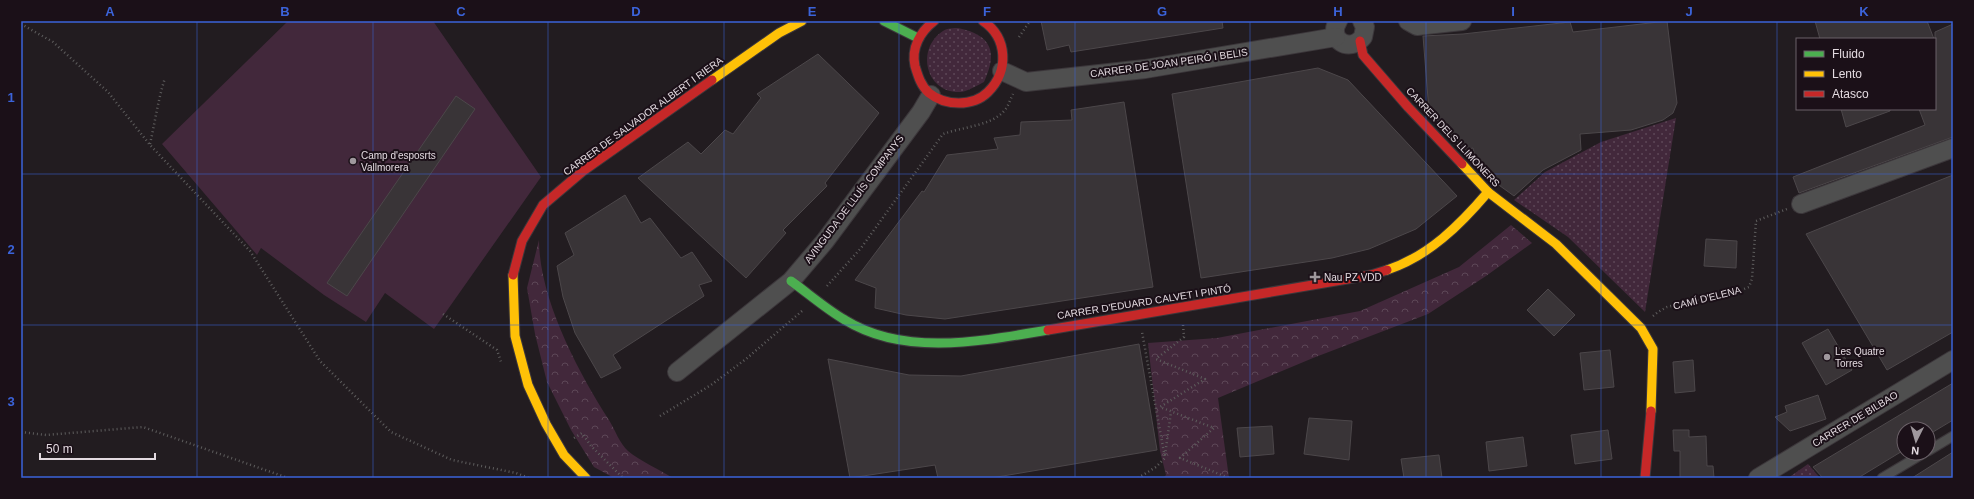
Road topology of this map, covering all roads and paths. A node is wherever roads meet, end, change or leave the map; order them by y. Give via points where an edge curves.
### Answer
1 (802, 21) edge
2 (884, 21) edge
3 (934, 21) edge
4 (1030, 21) edge
5 (1362, 21) edge
6 (1408, 21) edge
7 (1462, 21) edge
8 (987, 22) edge
9 (21, 24) edge
10 (1337, 29) edge
11 (1016, 32) dead end
12 (918, 38) junction
13 (1019, 38) junction
14 (1360, 41) junction
15 (1022, 43) dead end
16 (1002, 71) junction
17 (165, 78) dead end
18 (1019, 79) junction
19 (931, 95) junction
20 (150, 145) junction
21 (1953, 148) edge
22 (1488, 192) junction
23 (1801, 204) joint
24 (791, 281) junction
25 (815, 299) junction
26 (1180, 307) junction
27 (1138, 314) junction
28 (1646, 336) junction
29 (1953, 360) edge
30 (677, 372) dead end
31 (1171, 412) junction
32 (660, 416) dead end
33 (21, 432) edge
34 (1953, 436) edge
35 (1936, 446) edge
36 (564, 455) junction
37 (1165, 458) junction
38 (1911, 461) edge
39 (565, 470) dead end
40 (288, 478) edge
41 (529, 478) edge
42 (586, 478) edge
43 (1138, 478) edge
44 (1229, 478) edge
45 (1646, 478) edge
46 (1758, 478) edge
47 (1882, 478) edge

1 - 36 street, CARRER DE SALVADOR ALBERT I RIERA via 779,33 583,171 543,205 522,241 512,279 515,336 528,385
2 - 12 street
3 - 12 street
4 - 13 path
5 - 14 street via 1365,32
6 - 7 street via 1417,26
8 - 16 street via 998,36 1002,49
9 - 20 path via 53,42 108,92
10 - 14 street via 1340,41 1349,45
10 - 18 street, CARRER DE JOAN PEIRÓ I BELIS via 1145,69 1026,82
11 - 13 path
12 - 19 street via 914,68 920,83
13 - 15 path
14 - 22 street, CARRER DELS LLIMONERS via 1363,54 1408,107
16 - 18 street, CARRER DE JOAN PEIRÓ I BELIS
16 - 19 street via 995,86 983,97 972,102 956,104
17 - 20 path
18 - 25 path via 1017,89 999,116 981,125 963,127 943,134 861,248
19 - 24 street, AVINGUDA DE LLUÍS COMPANYS via 825,240
20 - 41 path via 250,251 320,361 391,432 452,460
21 - 23 street
22 - 26 street, CARRER D'EDUARD CALVET I PINTÓ via 1435,246 1402,265 1363,276
22 - 28 street, CARRER DELS LLIMONERS via 1556,244 1641,328
23 - 28 path, CAMÍ D'ELENA via 1756,221 1752,279 1749,286 1739,291 1668,307 1652,318 1650,333
24 - 25 street, CARRER D'EDUARD CALVET I PINTÓ
24 - 30 street, AVINGUDA DE LLUÍS COMPANYS
25 - 27 street, CARRER D'EDUARD CALVET I PINTÓ via 846,321 884,337 932,344 987,340
25 - 32 path via 746,359 711,385
26 - 27 street, CARRER D'EDUARD CALVET I PINTÓ
26 - 31 path via 1184,337 1156,359 1205,379 1160,407
27 - 37 path
28 - 45 street via 1653,349 1653,389
29 - 46 street, CARRER DE BILBAO
31 - 37 path
31 - 44 path via 1214,428 1180,458
33 - 40 path via 46,435 143,427
34 - 35 lane
36 - 39 street, CARRER DE SALVADOR ALBERT I RIERA
36 - 42 street, CARRER DE SALVADOR ALBERT I RIERA
37 - 43 path
38 - 47 lane

